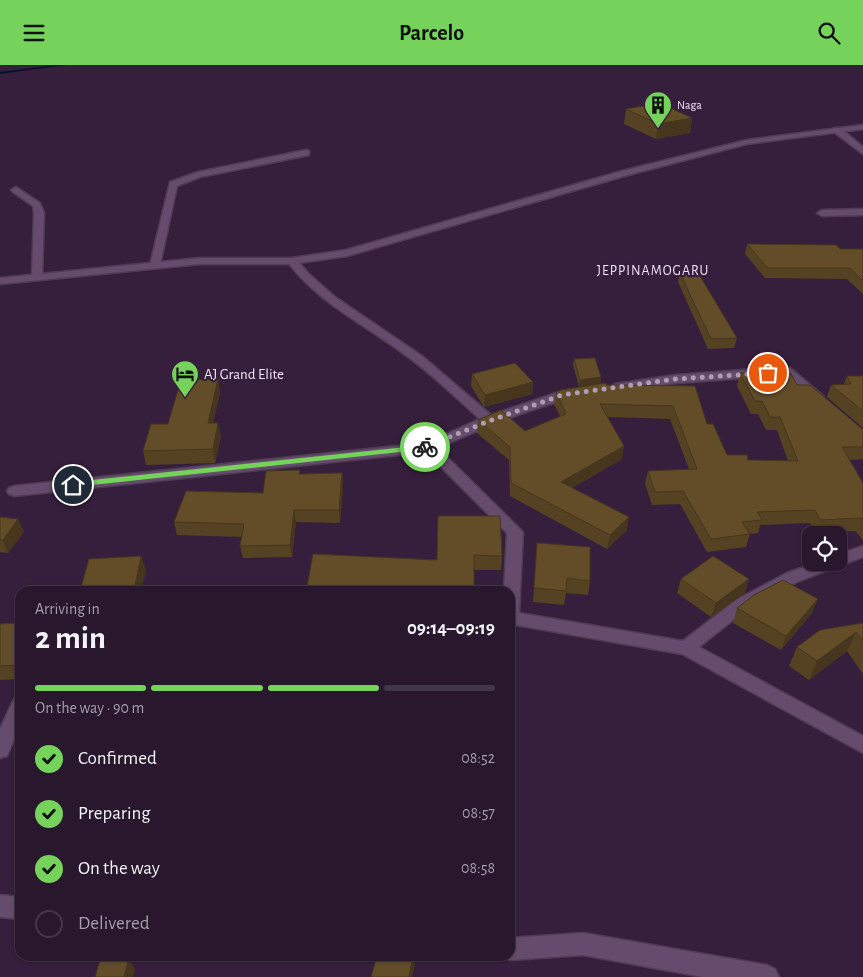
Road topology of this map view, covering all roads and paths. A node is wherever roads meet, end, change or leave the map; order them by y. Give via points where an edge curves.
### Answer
1 (863, 127) edge
2 (837, 130) junction
3 (863, 151) edge
4 (306, 153) dead end
5 (16, 190) dead end
6 (863, 212) edge
7 (822, 213) dead end
8 (292, 261) junction
9 (155, 265) junction
10 (37, 277) junction
11 (0, 281) edge
12 (828, 407) edge
13 (489, 421) junction
14 (429, 447) junction
15 (14, 491) dead end
16 (863, 551) edge
17 (847, 557) edge
18 (809, 571) edge
19 (512, 586) edge
20 (515, 620) edge
21 (686, 648) junction
22 (15, 716) edge
23 (863, 745) edge
24 (0, 750) edge
25 (0, 906) edge
26 (15, 908) edge
27 (515, 949) edge
28 (767, 977) edge

1 - 2 street
2 - 3 street
2 - 8 street via 747,142 347,253
4 - 9 street via 198,175 173,184
5 - 10 street via 37,205 39,213
6 - 7 street
8 - 9 street via 200,261
8 - 13 street via 307,280 344,309 409,351
9 - 10 street
10 - 11 street
12 - 13 street via 786,371 676,379 562,395
13 - 14 street
14 - 15 street
14 - 19 street via 515,532
16 - 17 street
18 - 21 street via 742,604
20 - 21 street
21 - 23 street
22 - 24 street
25 - 26 street
27 - 28 street via 583,944

